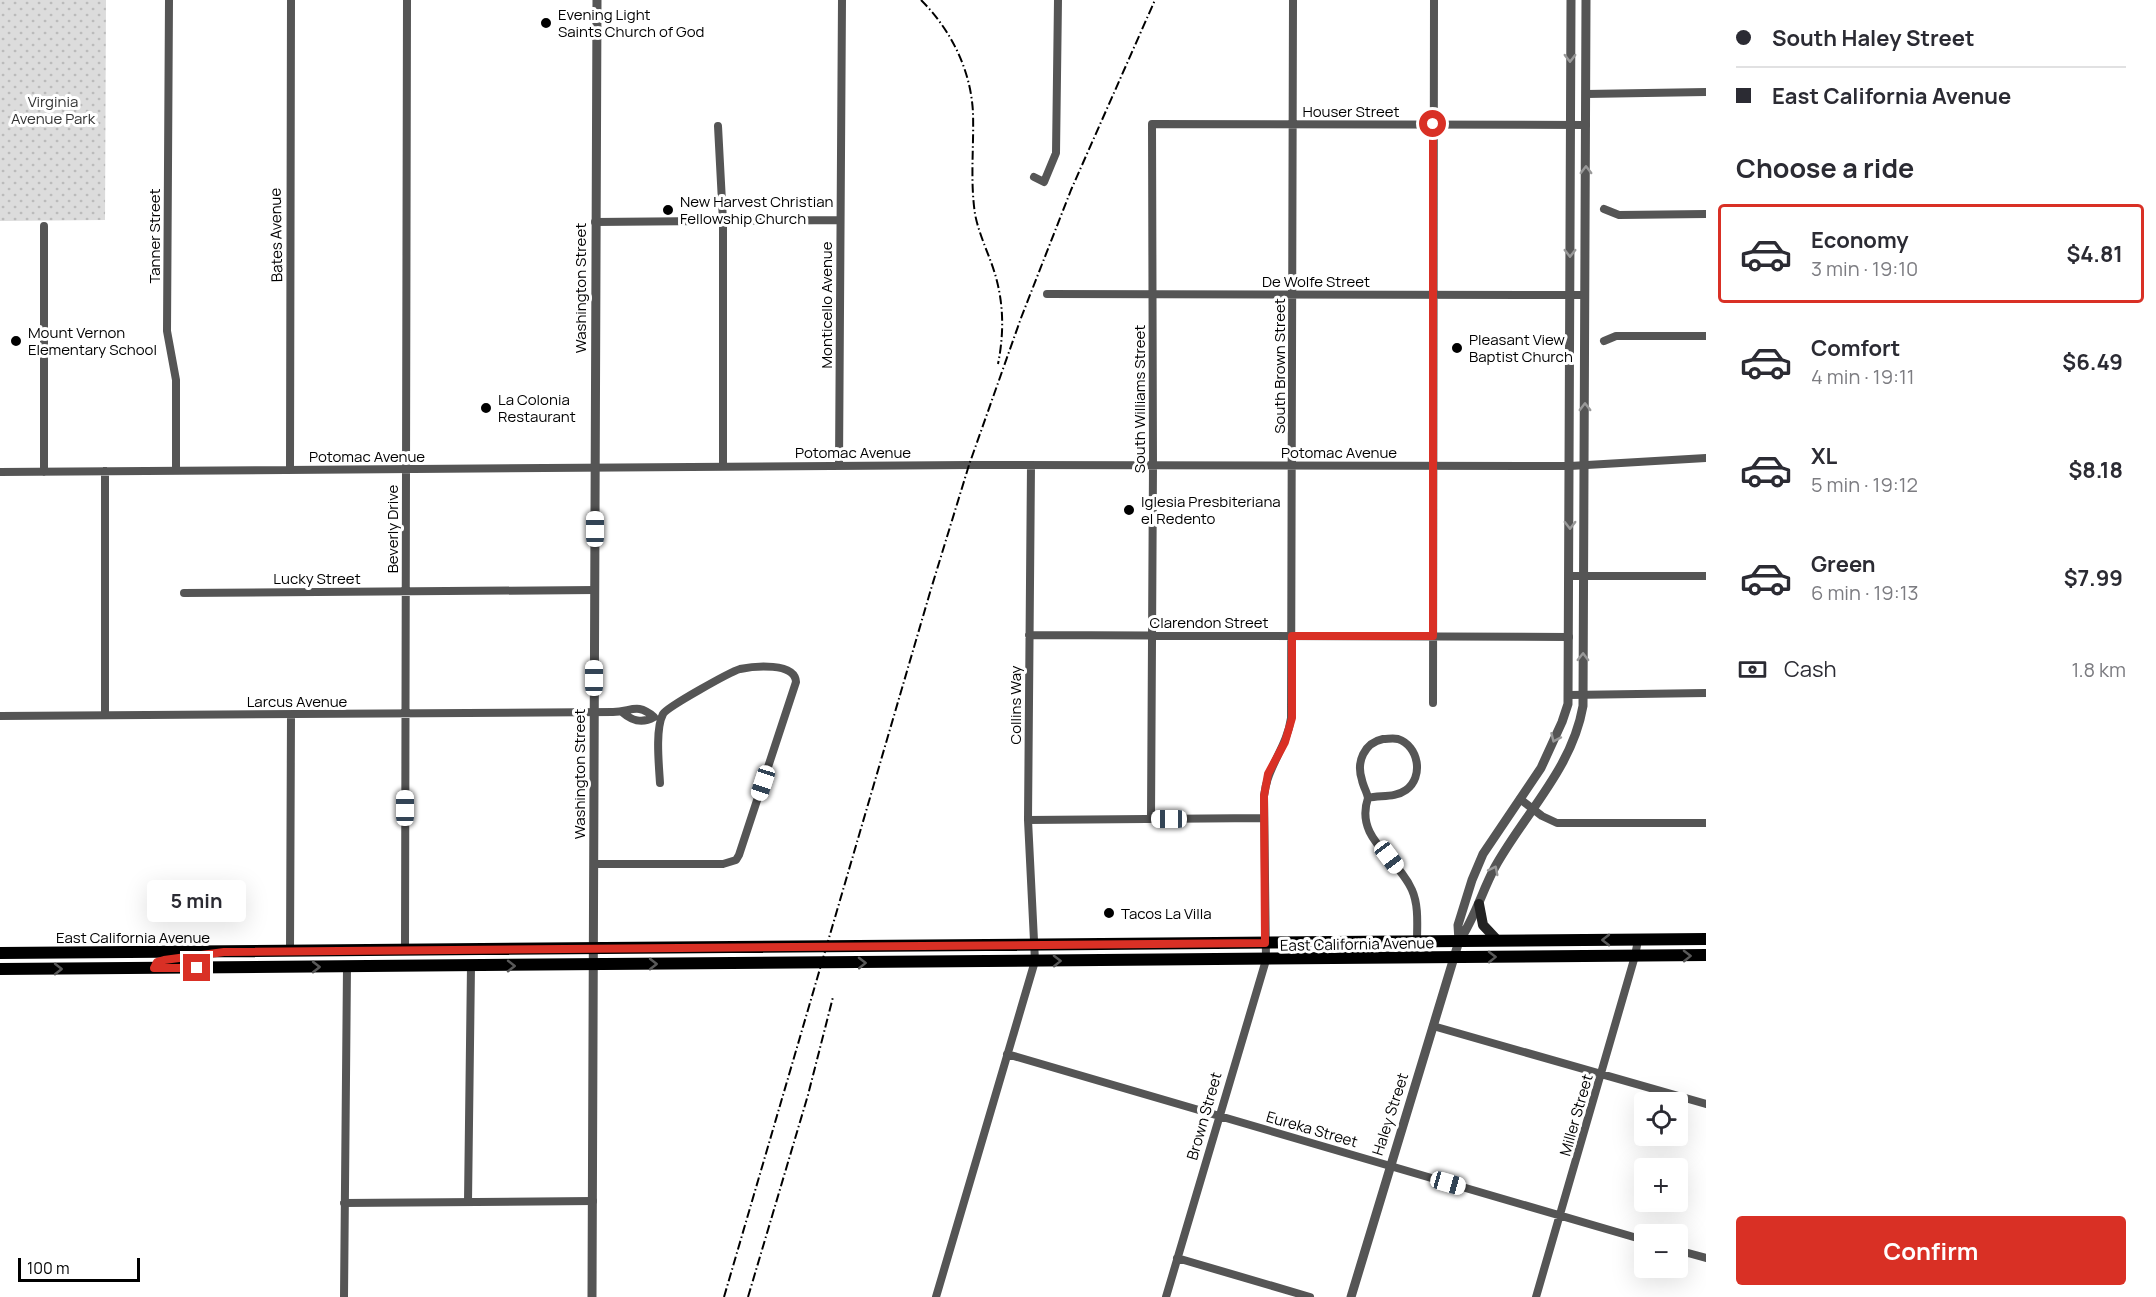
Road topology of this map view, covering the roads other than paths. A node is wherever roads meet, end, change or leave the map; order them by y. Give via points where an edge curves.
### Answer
1 (169, 0) edge
2 (291, 0) edge
3 (407, 0) edge
4 (597, 0) edge
5 (842, 0) edge
6 (1058, 0) edge
7 (1293, 0) edge
8 (1434, 0) edge
9 (1571, 0) edge
10 (1586, 0) edge
11 (1706, 93) edge
12 (1586, 94) junction
13 (1152, 124) joint
14 (1293, 124) junction
15 (1433, 124) junction
16 (1570, 125) junction
17 (1586, 125) junction
18 (718, 126) dead end
19 (1034, 177) dead end
20 (1604, 209) dead end
21 (1706, 214) edge
22 (840, 220) junction
23 (723, 221) junction
24 (595, 222) junction
25 (44, 226) dead end
26 (1047, 294) dead end
27 (1152, 294) junction
28 (1292, 295) junction
29 (1433, 295) junction
30 (1585, 295) junction
31 (1570, 296) junction
32 (1706, 336) edge
33 (1604, 341) dead end
34 (1706, 458) edge
35 (1031, 465) junction
36 (1153, 465) junction
37 (1292, 465) junction
38 (1433, 465) junction
39 (1585, 465) junction
40 (723, 466) junction
41 (839, 466) junction
42 (1570, 466) junction
43 (595, 468) junction
44 (406, 469) junction
45 (290, 470) junction
46 (44, 471) junction
47 (105, 471) junction
48 (176, 471) junction
49 (0, 472) edge
50 (1570, 576) junction
51 (1584, 576) junction
52 (1706, 576) edge
53 (595, 590) junction
54 (406, 591) junction
55 (184, 592) dead end
56 (1029, 635) junction
57 (1151, 636) junction
58 (1292, 636) junction
59 (1433, 636) junction
60 (1569, 637) junction
61 (1706, 693) edge
62 (1583, 694) junction
63 (1569, 695) junction
64 (1433, 703) dead end
65 (594, 712) junction
66 (622, 712) junction
67 (405, 714) junction
68 (105, 715) junction
69 (291, 715) junction
70 (0, 716) edge
71 (658, 717) junction
72 (660, 783) dead end
73 (1368, 798) junction
74 (1520, 799) junction
75 (1533, 809) junction
76 (1264, 818) junction
77 (1151, 819) junction
78 (1028, 820) junction
79 (1706, 823) edge
80 (594, 864) junction
81 (1479, 904) junction
82 (1638, 939) junction
83 (1706, 939) edge
84 (1497, 940) junction
85 (1417, 941) junction
86 (1458, 941) junction
87 (1265, 943) junction
88 (1034, 945) junction
89 (594, 949) junction
90 (405, 950) junction
91 (290, 951) junction
92 (224, 952) junction
93 (0, 953) edge
94 (1635, 956) junction
95 (1706, 956) edge
96 (1453, 958) junction
97 (1266, 960) junction
98 (1035, 961) junction
99 (594, 965) junction
100 (471, 966) junction
101 (346, 967) junction
102 (154, 968) junction
103 (219, 968) junction
104 (0, 969) edge
105 (1433, 1026) junction
106 (1007, 1054) junction
107 (1602, 1073) junction
108 (1706, 1104) edge
109 (1219, 1116) junction
110 (1389, 1166) junction
111 (592, 1201) junction
112 (468, 1202) junction
113 (344, 1203) junction
114 (1560, 1216) junction
115 (1634, 1237) edge
116 (1688, 1253) edge
117 (1177, 1258) junction
118 (1706, 1258) edge
119 (344, 1297) edge
120 (592, 1297) edge
121 (936, 1297) edge
122 (1166, 1297) edge
123 (1310, 1297) edge
124 (1351, 1297) edge
125 (1536, 1297) edge

1 - 48 street, Tanner Street via 166,331 176,380
2 - 45 street, Bates Avenue
3 - 44 street, Beverly Drive
4 - 24 street, Washington Street
5 - 22 street, Monticello Avenue
6 - 19 street via 1056,153 1044,182
7 - 14 street, South Brown Street
8 - 15 street
9 -> 16 street
10 - 12 street
11 - 12 street
12 - 17 street
13 - 14 street, Houser Street
13 - 27 street, South Williams Street
14 - 15 street, Houser Street
14 - 28 street, South Brown Street
15 - 16 street, Houser Street
15 - 29 street
16 - 17 street, Houser Street
16 -> 31 street
30 -> 17 street
18 - 23 street
20 - 21 street via 1619,215
22 - 23 street
22 - 41 street, Monticello Avenue
23 - 24 street
23 - 40 street
24 - 43 street, Washington Street
25 - 46 street
26 - 27 street, De Wolfe Street
27 - 28 street, De Wolfe Street
27 - 36 street, South Williams Street
28 - 29 street, De Wolfe Street
28 - 37 street, South Brown Street
29 - 31 street, De Wolfe Street
29 - 38 street
30 - 31 street, De Wolfe Street
39 -> 30 street
31 - 42 street
32 - 33 street via 1616,336
34 - 39 street, Potomac Avenue
35 - 36 street, Potomac Avenue
35 - 41 street, Potomac Avenue
35 - 56 street, Collins Way
36 - 37 street, Potomac Avenue
36 - 57 street, South Williams Street
37 - 38 street, Potomac Avenue
37 - 58 street, South Brown Street
38 - 42 street, Potomac Avenue
38 - 59 street
39 - 42 street, Potomac Avenue
39 - 51 street
40 - 41 street, Potomac Avenue
40 - 43 street, Potomac Avenue
42 -> 50 street
43 - 44 street, Potomac Avenue
43 - 53 street, Washington Street
44 - 45 street, Potomac Avenue
44 - 54 street, Beverly Drive
45 - 48 street, Potomac Avenue
46 - 47 street, Potomac Avenue
46 - 49 street, Potomac Avenue
47 - 48 street, Potomac Avenue
47 - 68 street
50 - 51 street
50 - 60 street
51 - 52 street
62 -> 51 street
53 - 54 street, Lucky Street
53 - 65 street, Washington Street
54 - 55 street, Lucky Street
54 - 67 street, Beverly Drive
56 - 57 street, Clarendon Street
56 - 78 street, Collins Way
57 - 58 street, Clarendon Street
57 - 77 street, South Williams Street
58 - 59 street, Clarendon Street
58 - 76 street, South Brown Street via 1292,718 1285,742 1268,774
59 - 60 street, Clarendon Street
59 - 64 street
60 - 63 street
61 - 62 street
62 - 63 street
62 - 75 street via 1580,722 1567,755
63 -> 74 street via 1552,746
65 - 66 street, Larcus Avenue
65 - 67 street, Larcus Avenue
65 - 80 street, Washington Street
66 - 71 street via 642,709
66 - 71 street via 639,721
67 - 69 street, Larcus Avenue
67 - 90 street, Beverly Drive
68 - 69 street, Larcus Avenue
68 - 70 street, Larcus Avenue
69 - 91 street
71 - 72 street
71 - 80 street via 741,669 782,668 796,676 736,860 723,864
73 - 73 street via 1402,793 1413,782 1416,759 1403,742 1375,740 1364,753 1360,771
73 - 85 street via 1366,829 1405,878 1414,897
74 - 75 street
74 - 86 street via 1483,854 1458,925
75 - 79 street via 1557,823
81 -> 75 street via 1495,868
76 - 77 street
76 - 87 street, South Brown Street
77 - 78 street
78 - 88 street, Collins Way
80 - 89 street, Washington Street
81 - 84 main road via 1482,925
81 - 86 street
82 - 83 main road, East California Avenue
82 -> 84 main road, East California Avenue
82 - 94 street, Miller Street
84 - 86 main road, East California Avenue
85 - 86 main road, East California Avenue
85 - 87 main road, East California Avenue
86 - 96 street, Haley Street
87 - 88 main road, East California Avenue
87 - 97 street, Brown Street
88 - 89 main road, East California Avenue
88 - 98 street, Collins Way
89 - 90 main road, East California Avenue
89 - 99 street, Washington Street
90 - 91 main road, East California Avenue
91 - 92 main road, East California Avenue
91 - 103 main road via 278,960 234,960
92 - 93 main road, East California Avenue
92 - 102 main road via 164,960
94 -> 95 main road, East California Avenue
96 -> 94 main road, East California Avenue
94 - 107 street, Miller Street
96 - 97 main road, East California Avenue
96 - 105 street, Haley Street
98 -> 97 main road, East California Avenue
97 - 109 street, Brown Street
99 -> 98 main road, East California Avenue
98 - 106 street
100 -> 99 main road, East California Avenue
99 - 111 street, Washington Street
100 - 101 main road, East California Avenue
100 - 112 street
103 -> 101 main road, East California Avenue
101 - 113 street
102 - 103 main road, East California Avenue
104 -> 102 main road, East California Avenue
105 - 107 street
105 - 110 street, Haley Street
106 - 109 street, Eureka Street
106 - 121 street
107 - 108 street
107 - 114 street, Miller Street
109 - 110 street, Eureka Street
109 - 117 street, Brown Street
110 - 114 street, Eureka Street
110 - 124 street, Haley Street
111 - 112 street
111 - 120 street, Washington Street
112 - 113 street
113 - 119 street
114 - 115 street, Eureka Street
114 - 125 street, Miller Street
116 - 118 street
117 - 122 street, Brown Street
117 - 123 street

